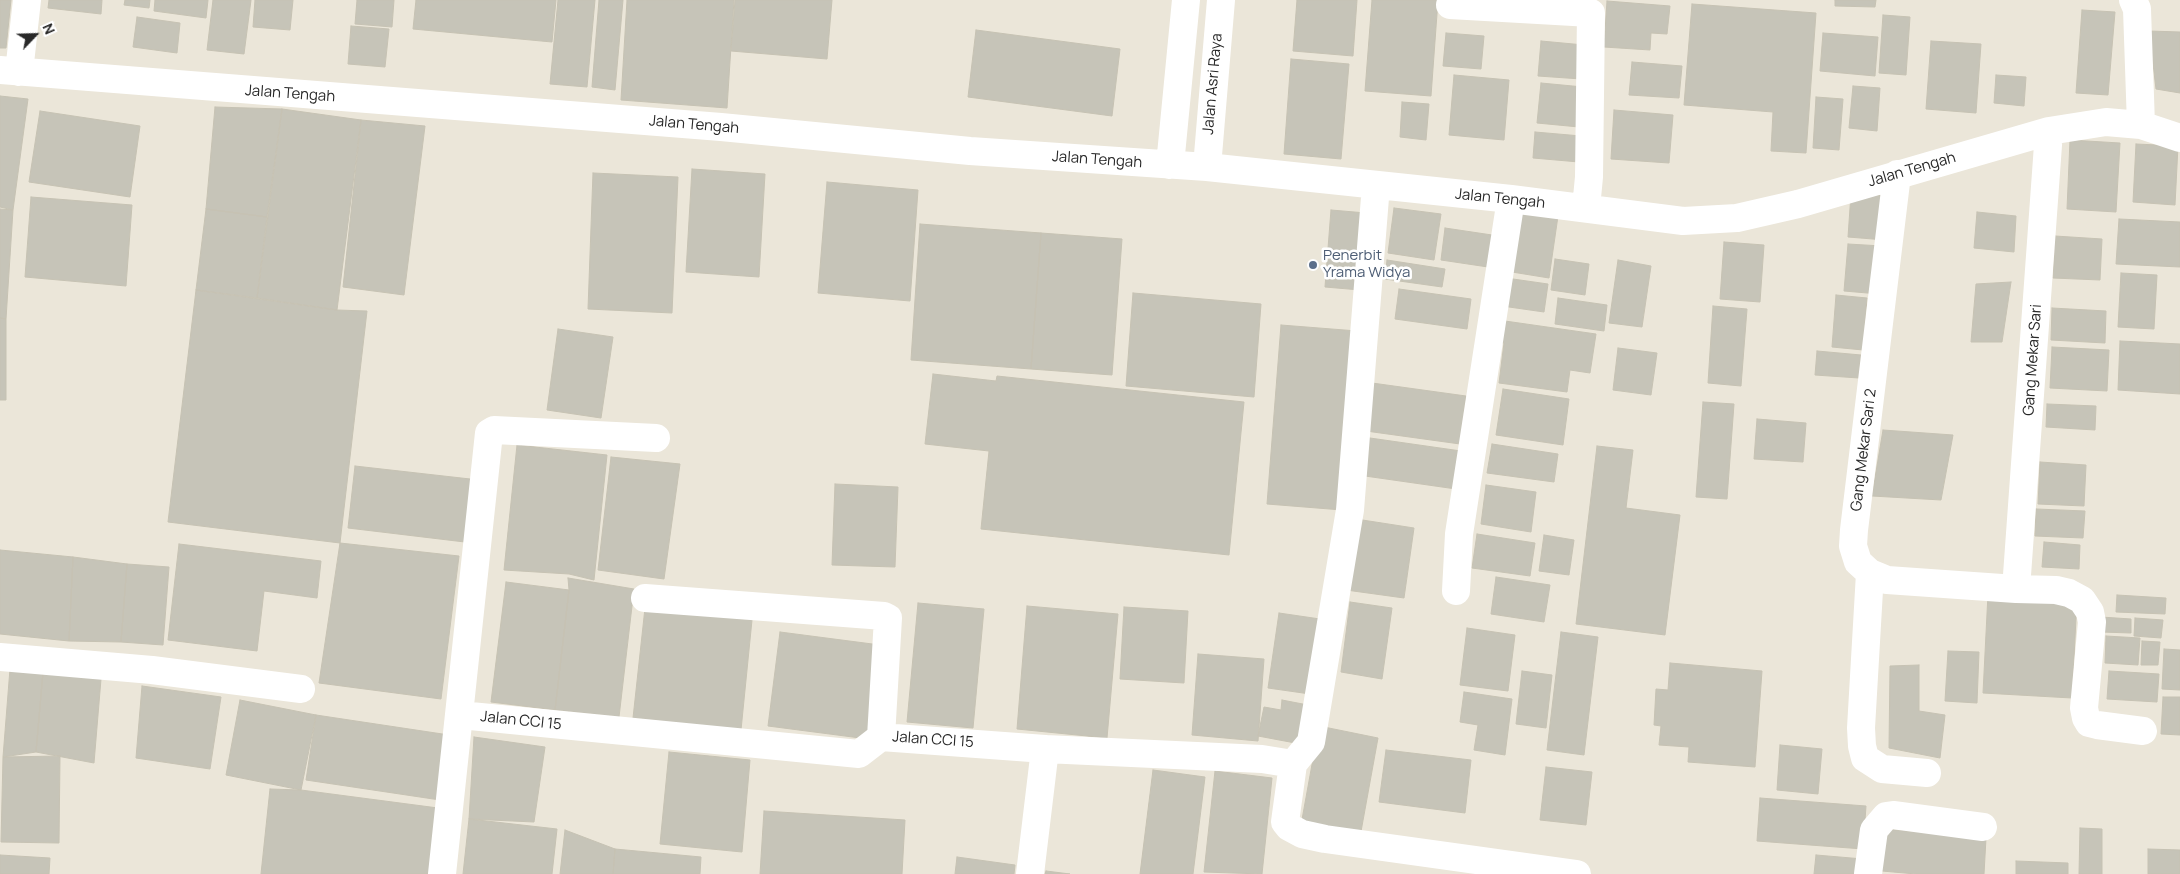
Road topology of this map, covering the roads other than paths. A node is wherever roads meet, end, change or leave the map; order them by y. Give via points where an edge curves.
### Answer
1 (27, 0) edge
2 (1186, 0) edge
3 (1220, 0) edge
4 (2133, 0) edge
5 (1450, 5) dead end
6 (1592, 6) edge
7 (9, 71) edge
8 (2141, 125) junction
9 (2049, 131) junction
10 (2180, 138) edge
11 (1170, 165) junction
12 (1207, 167) junction
13 (1897, 174) junction
14 (1376, 185) junction
15 (1511, 199) junction
16 (1586, 208) junction
17 (656, 438) dead end
18 (1870, 573) junction
19 (2016, 589) junction
20 (1456, 591) dead end
21 (645, 598) dead end
22 (0, 657) edge
23 (302, 688) dead end
24 (460, 715) junction
25 (2143, 731) dead end
26 (881, 737) junction
27 (1045, 749) junction
28 (1292, 764) junction
29 (1927, 773) dead end
30 (1983, 827) dead end
31 (442, 874) edge
32 (1030, 874) edge
33 (1577, 874) edge
34 (1868, 874) edge

1 - 7 street
2 - 11 street
3 - 12 street, Jalan Asri Raya
4 - 8 street via 2138,9
5 - 6 street
6 - 16 street
7 - 11 street, Jalan Tengah
8 - 9 street, Jalan Tengah via 2106,122
8 - 10 street, Jalan Tengah
9 - 13 street, Jalan Tengah
9 - 19 street, Gang Mekar Sari
11 - 12 street, Jalan Tengah
12 - 14 street, Jalan Tengah
13 - 16 street, Jalan Tengah via 1798,204 1737,218 1683,220
13 - 18 street, Gang Mekar Sari 2 via 1854,530 1853,546 1858,562
14 - 15 street, Jalan Tengah
14 - 28 street via 1350,510 1311,742
15 - 16 street, Jalan Tengah
15 - 20 street via 1458,534
17 - 24 street via 494,430 489,433
18 - 19 street via 1887,580
18 - 29 street via 1862,728 1865,758 1882,769
19 - 25 street via 2069,592 2082,600 2092,622 2084,708 2086,718 2089,723 2097,725
21 - 26 street via 888,618
22 - 23 street via 152,670
24 - 26 street, Jalan CCI 15 via 859,754
24 - 31 street
26 - 27 street, Jalan CCI 15
27 - 28 street, Jalan CCI 15 via 1262,759
27 - 32 street
28 - 33 street via 1285,822 1302,834
30 - 34 street via 1886,816 1874,830

